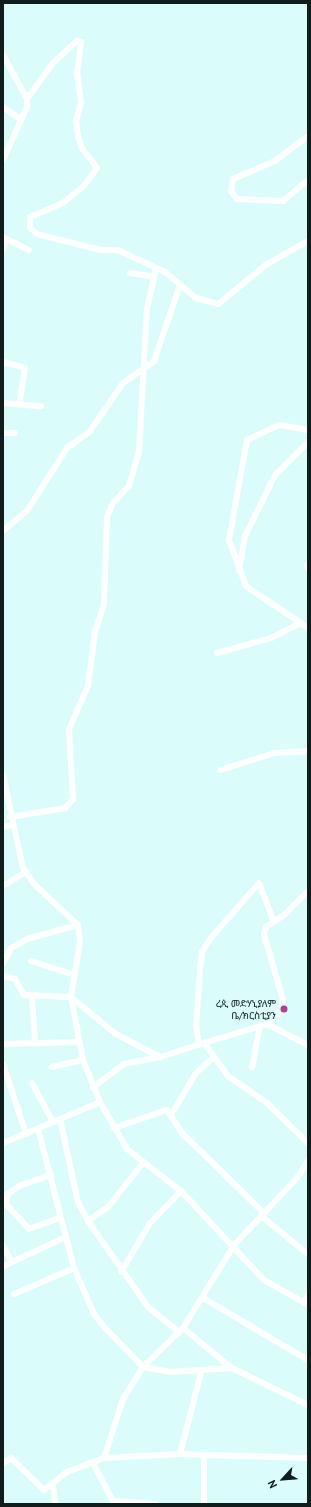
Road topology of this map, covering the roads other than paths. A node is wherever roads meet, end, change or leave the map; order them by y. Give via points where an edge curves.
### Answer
1 (3, 55) edge
2 (27, 99) junction
3 (3, 107) edge
4 (20, 119) junction
5 (308, 136) edge
6 (3, 160) edge
7 (308, 180) edge
8 (5, 238) edge
9 (308, 241) edge
10 (3, 249) edge
11 (30, 250) dead end
12 (156, 269) junction
13 (130, 273) dead end
14 (154, 277) junction
15 (180, 285) junction
16 (3, 362) edge
17 (146, 368) junction
18 (3, 403) edge
19 (19, 405) junction
20 (41, 406) dead end
21 (308, 430) edge
22 (3, 433) edge
23 (15, 433) dead end
24 (308, 442) edge
25 (3, 531) edge
26 (239, 570) junction
27 (300, 623) junction
28 (308, 628) edge
29 (217, 653) dead end
30 (308, 751) edge
31 (220, 770) dead end
32 (3, 774) edge
33 (10, 817) junction
34 (11, 825) junction
35 (3, 827) edge
36 (25, 872) junction
37 (3, 886) edge
38 (308, 891) edge
39 (273, 920) junction
40 (78, 925) junction
41 (31, 961) dead end
42 (3, 964) edge
43 (72, 974) junction
44 (3, 976) edge
45 (32, 996) junction
46 (71, 997) junction
47 (264, 1025) junction
48 (35, 1041) junction
49 (78, 1042) junction
50 (3, 1044) edge
51 (201, 1044) junction
52 (308, 1045) edge
53 (160, 1057) junction
54 (214, 1057) junction
55 (83, 1060) junction
56 (3, 1064) edge
57 (52, 1067) dead end
58 (252, 1068) dead end
59 (32, 1083) dead end
60 (93, 1087) junction
61 (100, 1102) junction
62 (171, 1115) junction
63 (60, 1119) junction
64 (53, 1122) junction
65 (114, 1128) junction
66 (38, 1129) junction
67 (26, 1134) junction
68 (3, 1143) edge
69 (308, 1143) edge
70 (308, 1161) edge
71 (142, 1164) junction
72 (52, 1175) junction
73 (181, 1192) junction
74 (5, 1201) edge
75 (262, 1215) junction
76 (59, 1218) junction
77 (88, 1220) junction
78 (64, 1238) junction
79 (234, 1245) junction
80 (3, 1246) edge
81 (308, 1254) edge
82 (12, 1262) junction
83 (3, 1267) edge
84 (74, 1268) junction
85 (121, 1272) junction
86 (14, 1294) dead end
87 (308, 1294) edge
88 (203, 1298) junction
89 (306, 1304) edge
90 (181, 1330) junction
91 (308, 1360) edge
92 (143, 1367) junction
93 (232, 1368) junction
94 (201, 1372) junction
95 (308, 1405) edge
96 (180, 1454) junction
97 (204, 1455) junction
98 (104, 1458) junction
99 (308, 1458) edge
100 (3, 1462) edge
101 (93, 1463) junction
102 (53, 1484) junction
103 (55, 1504) edge
104 (156, 1504) edge
105 (204, 1504) edge

1 - 2 street
2 - 4 street
2 - 12 street via 53,63 76,41 81,42 76,72 81,102 77,128 82,148 97,168 84,186 63,203 33,214 30,227 46,238 118,250
3 - 4 street
4 - 6 street
5 - 7 street via 275,161 233,179 231,191 237,199 283,201
8 - 10 street
8 - 11 street
9 - 15 street via 267,264 218,304 196,298
12 - 14 street
12 - 15 street
13 - 14 street
14 - 17 street via 147,308
15 - 17 street via 156,358
16 - 19 street via 25,368
17 - 25 street via 123,383 90,431 67,448 27,510
17 - 33 street via 136,467 129,486 113,502 107,517 104,604 95,632 88,686 69,729 73,799 65,808
18 - 19 street
19 - 20 street
21 - 26 street via 279,425 246,441 229,540
22 - 23 street
24 - 26 street via 275,475 245,536
26 - 27 street via 253,594
27 - 28 street
27 - 29 street via 271,638
30 - 31 street via 275,753
32 - 33 street
33 - 34 street
34 - 35 street
34 - 36 street
36 - 37 street
36 - 40 street
38 - 39 street via 284,916
39 - 47 street via 264,934 283,1000 281,1010
39 - 51 street via 259,883 210,939 202,952 196,1026
40 - 42 street via 15,945
40 - 43 street via 80,942
41 - 43 street
43 - 46 street
44 - 45 street via 15,979 24,995
45 - 46 street
45 - 48 street
46 - 49 street
46 - 53 street via 116,1034
47 - 51 street
47 - 52 street
47 - 58 street
48 - 49 street
48 - 50 street
49 - 55 street
51 - 53 street
51 - 54 street
53 - 60 street via 124,1064
54 - 62 street via 196,1073
54 - 69 street via 229,1077 267,1103
55 - 57 street
55 - 60 street
56 - 67 street
59 - 64 street
60 - 61 street
61 - 63 street
61 - 65 street
62 - 65 street via 163,1110
62 - 75 street via 182,1133
63 - 64 street
63 - 77 street via 78,1202
64 - 66 street
65 - 71 street
66 - 67 street
66 - 72 street
67 - 68 street
70 - 75 street via 297,1178
71 - 73 street
71 - 77 street via 108,1207
72 - 74 street via 19,1186 8,1194
72 - 76 street
73 - 79 street
73 - 85 street via 150,1223
74 - 76 street via 29,1229
75 - 79 street
75 - 81 street
76 - 78 street
77 - 85 street
78 - 82 street
78 - 84 street
79 - 88 street
79 - 89 street via 264,1280
80 - 82 street
82 - 83 street
84 - 86 street
84 - 92 street via 94,1314
85 - 90 street via 148,1306
87 - 89 street
88 - 90 street
88 - 91 street
90 - 92 street
90 - 93 street
92 - 94 street via 170,1372
92 - 98 street via 123,1399
93 - 94 street
93 - 95 street
94 - 96 street
96 - 97 street
96 - 98 street
97 - 99 street
97 - 105 street
98 - 101 street
100 - 102 street via 11,1458 41,1489
101 - 102 street via 67,1472
101 - 104 street via 113,1501
102 - 103 street

